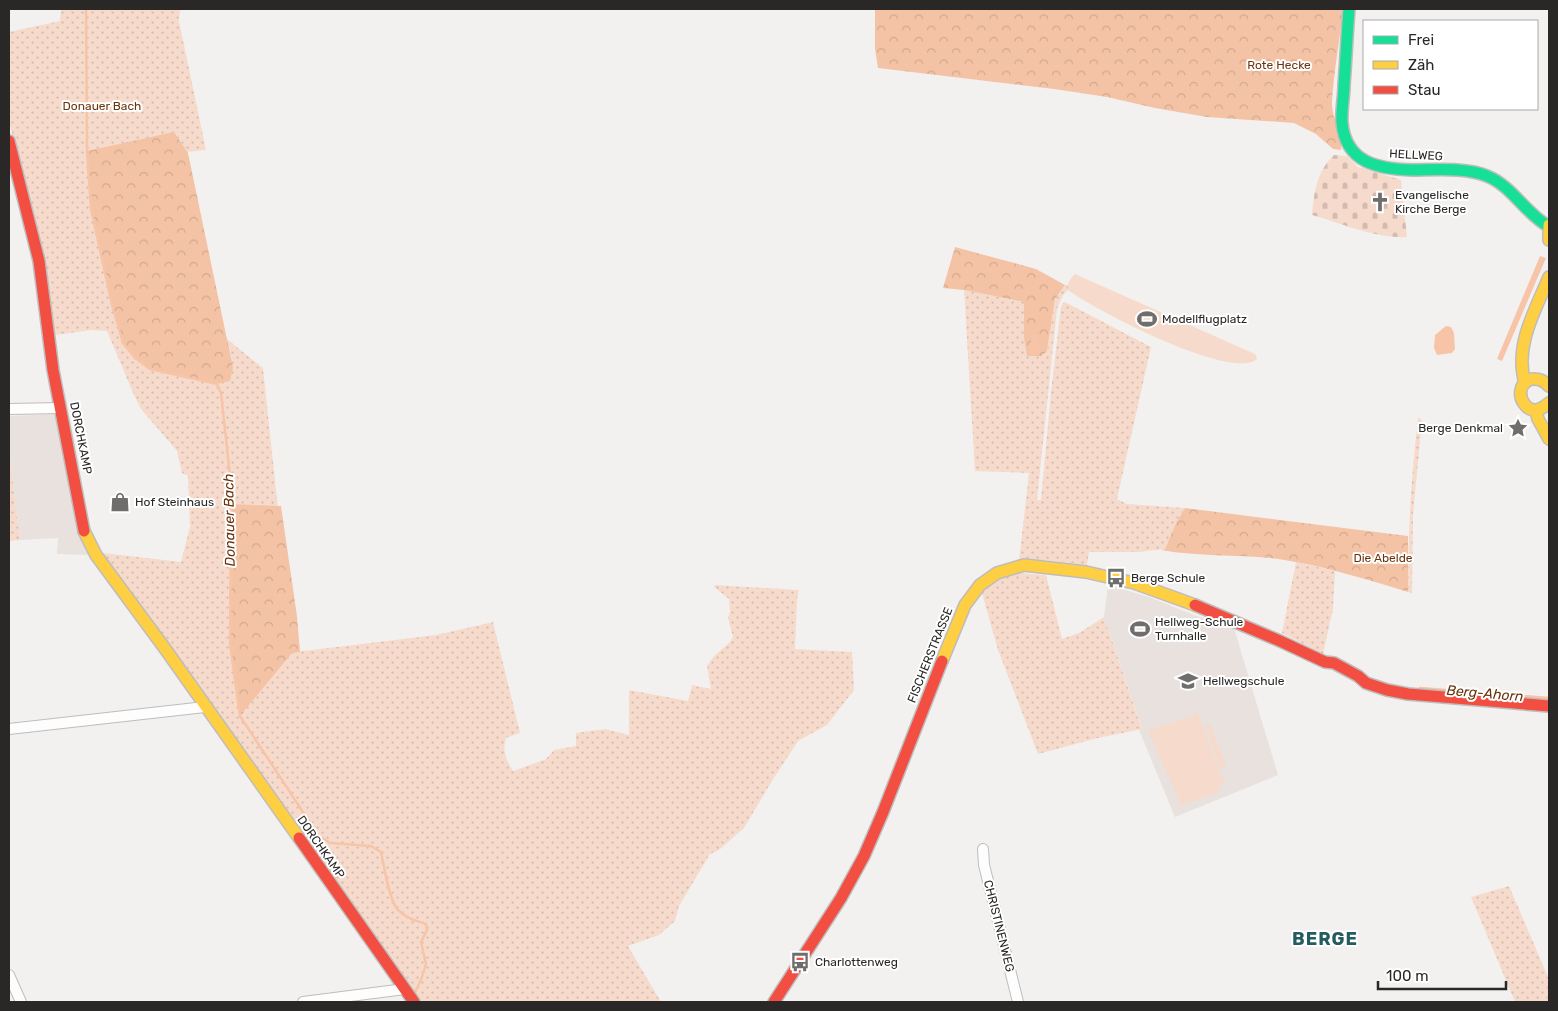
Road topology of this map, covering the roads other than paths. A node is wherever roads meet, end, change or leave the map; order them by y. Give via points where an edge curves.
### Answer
1 (1350, 9) edge
2 (9, 141) edge
3 (1549, 226) edge
4 (1549, 240) edge
5 (1549, 277) edge
6 (1525, 383) junction
7 (1549, 386) edge
8 (1549, 403) edge
9 (9, 408) edge
10 (60, 408) junction
11 (1536, 410) junction
12 (1549, 439) edge
13 (1549, 706) edge
14 (205, 707) junction
15 (9, 729) edge
16 (983, 849) dead end
17 (9, 975) edge
18 (409, 996) edge
19 (21, 1002) edge
20 (304, 1002) edge
21 (774, 1002) edge
22 (1018, 1002) edge

1 - 3 street, HELLWEG via 1342,122 1346,142 1356,156 1373,165 1392,169 1467,171 1486,175 1501,183 1539,221
2 - 10 street, DORCHKAMP via 39,261
3 - 4 street
5 - 6 street via 1524,343 1522,368
6 - 7 street via 1539,379
6 - 11 street via 1520,391 1521,400 1527,408
8 - 11 street
9 - 10 street
10 - 14 street, DORCHKAMP via 85,534 96,555
11 - 12 street
13 - 21 street, FISCHERSTRASSE via 1387,690 1366,683 1334,663 1325,662 1158,590 1076,571 1024,565 1010,568 986,580 969,598 864,856
14 - 15 street
14 - 18 street, DORCHKAMP
16 - 22 street, CHRISTINENWEG via 984,865
17 - 19 street
18 - 20 street

